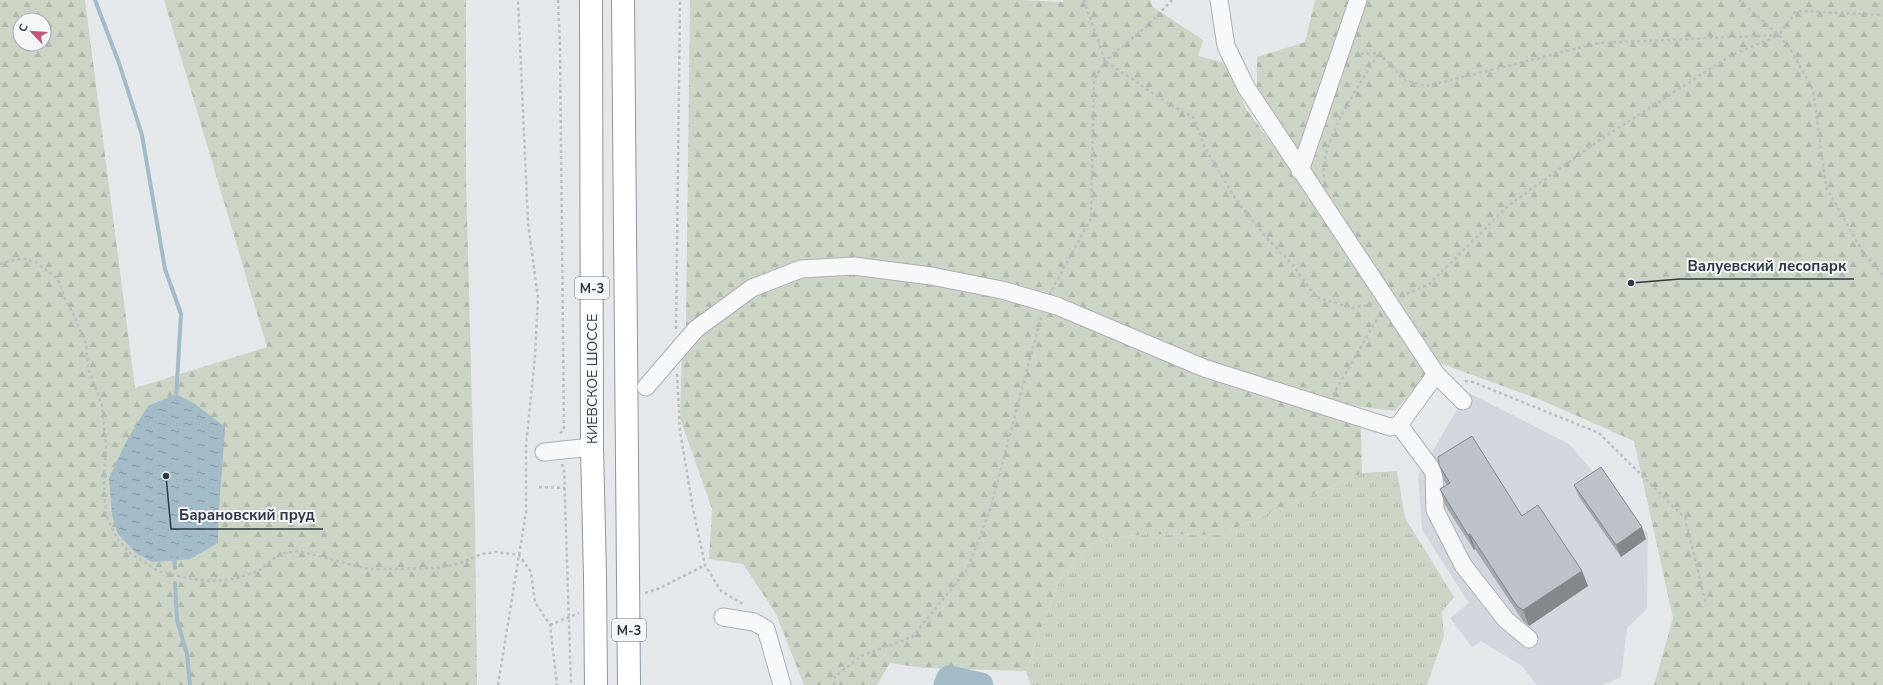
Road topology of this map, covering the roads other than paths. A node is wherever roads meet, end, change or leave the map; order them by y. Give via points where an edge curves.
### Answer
1 (591, 0) edge
2 (623, 0) edge
3 (1219, 0) edge
4 (1358, 0) edge
5 (1300, 171) junction
6 (1439, 376) junction
7 (646, 387) dead end
8 (1463, 401) dead end
9 (1399, 425) junction
10 (592, 447) junction
11 (550, 451) road end
12 (723, 617) dead end
13 (1529, 638) dead end
14 (596, 685) edge
15 (629, 685) edge
16 (782, 685) edge

1 - 10 highway, КИЕВСКОЕ ШОССЕ / М-3
2 - 15 highway, М-3, bridge
3 - 5 lane via 1226,46 1246,87
4 - 5 lane
5 - 6 lane
6 - 8 lane
6 - 9 lane
7 - 9 lane via 696,328 752,288 801,269 854,266 924,275 1002,290 1045,302 1204,368 1390,427
9 - 13 lane via 1434,472 1435,510 1463,565 1506,620
10 - 11 lane
10 - 14 highway, КИЕВСКОЕ ШОССЕ / М-3, bridge
12 - 16 lane via 754,622 766,629

